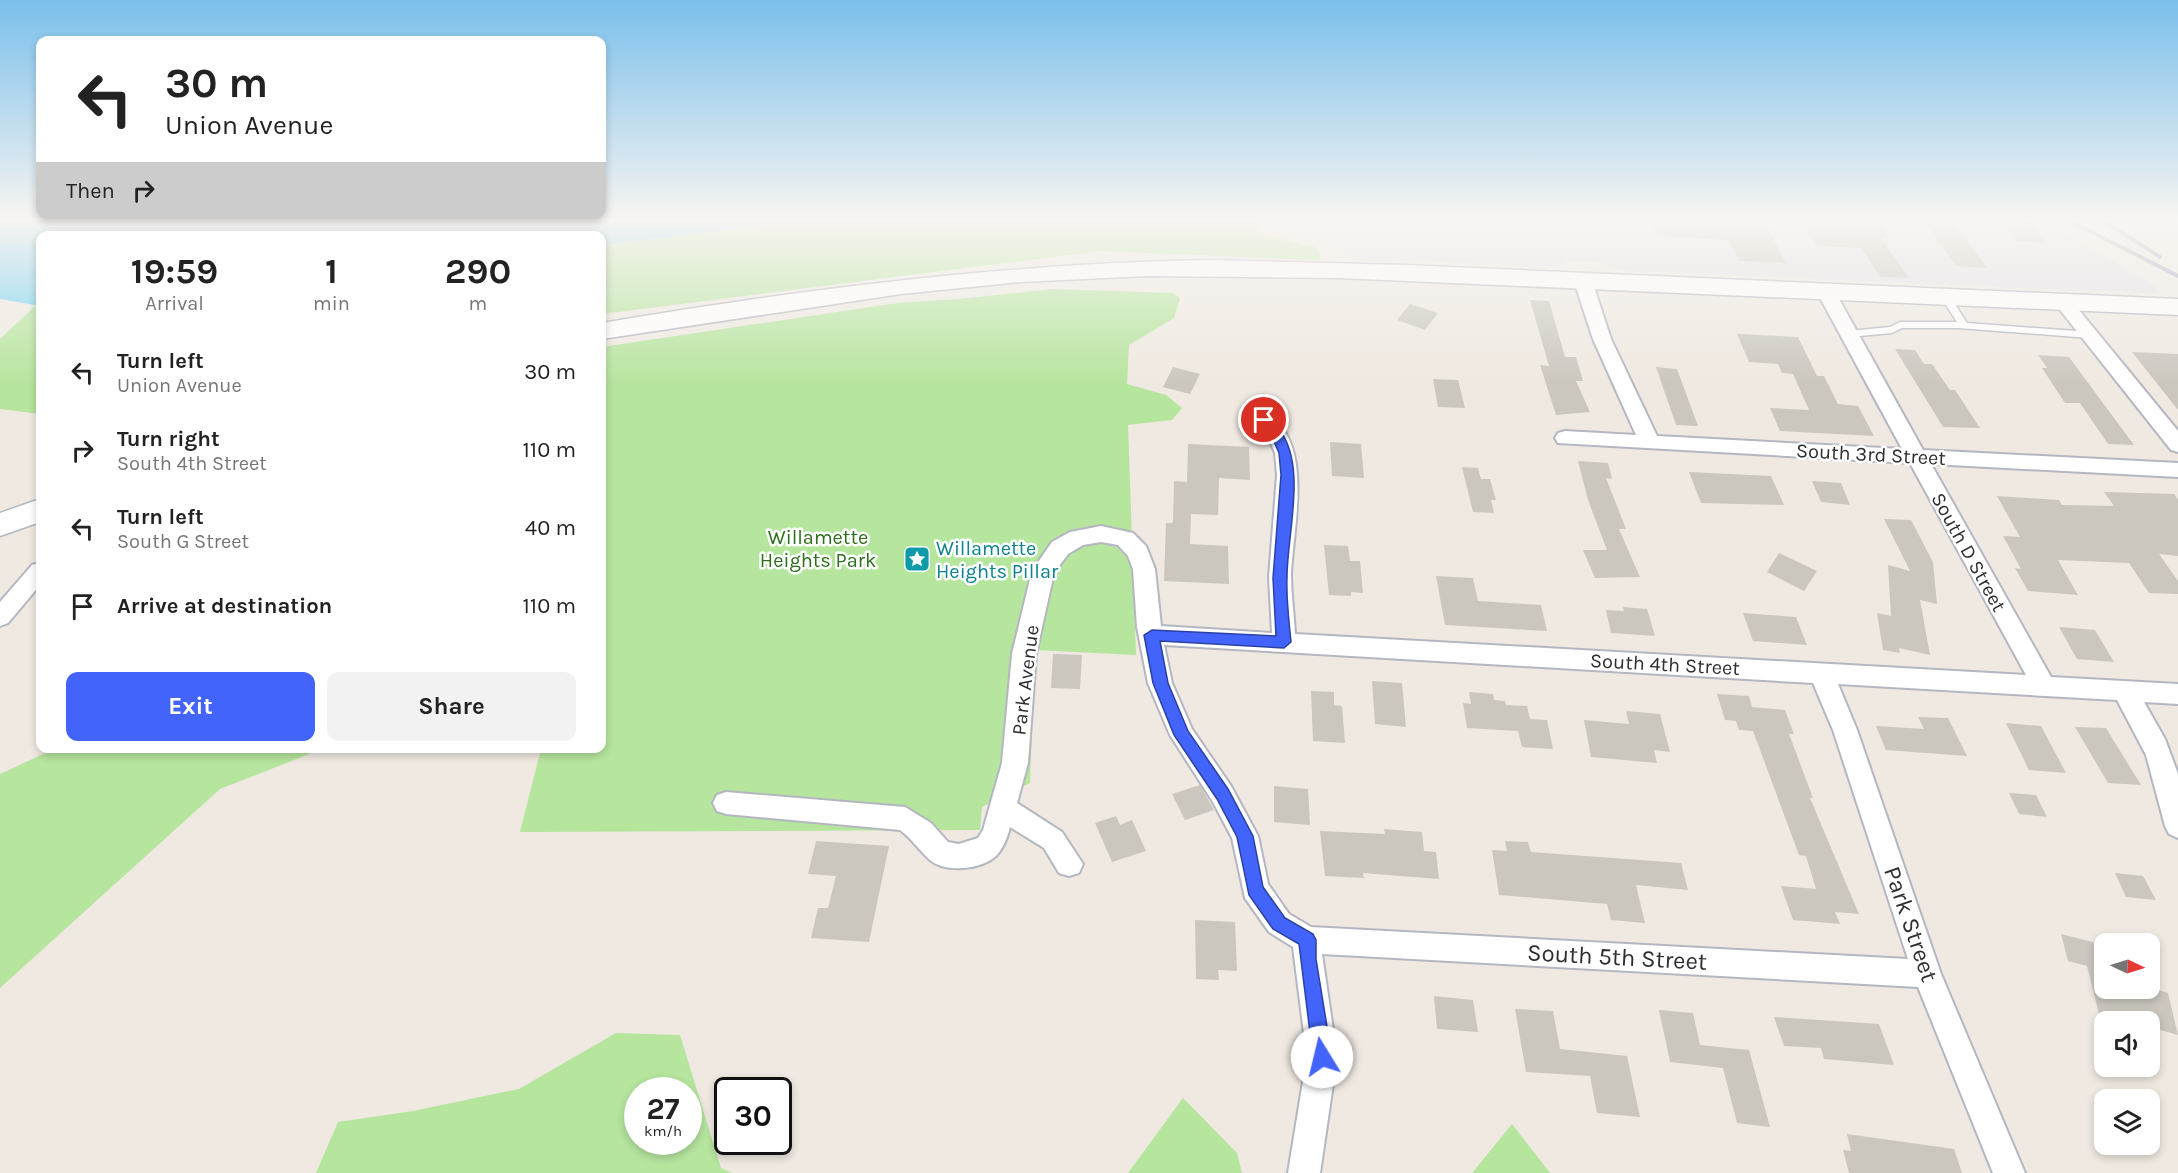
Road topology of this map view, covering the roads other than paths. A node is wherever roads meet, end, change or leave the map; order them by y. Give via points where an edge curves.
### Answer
1 (1024, 276) edge
2 (1440, 276) edge
3 (1583, 281) junction
4 (1826, 292) junction
5 (1946, 297) junction
6 (2063, 302) junction
7 (2178, 307) edge
8 (1964, 325) junction
9 (606, 330) edge
10 (1849, 334) junction
11 (2090, 335) junction
12 (1264, 420) dead end
13 (1565, 438) dead end
14 (1650, 443) junction
15 (2178, 445) edge
16 (1917, 456) junction
17 (2178, 470) edge
18 (36, 512) edge
19 (0, 525) edge
20 (36, 576) edge
21 (0, 617) edge
22 (1152, 635) junction
23 (1284, 642) junction
24 (1821, 673) junction
25 (2043, 685) junction
26 (2123, 690) junction
27 (2178, 694) edge
28 (726, 803) dead end
29 (1003, 808) junction
30 (2178, 825) edge
31 (1069, 864) dead end
32 (1307, 940) junction
33 (1927, 974) junction
34 (1305, 1173) edge
35 (2009, 1173) edge

1 - 9 street via 884,287
2 - 3 street
3 - 4 street
3 - 14 street via 1602,339
4 - 5 street
4 - 10 street, South D Street
5 - 6 street
5 - 8 lane
6 - 7 street
6 - 11 street
8 - 10 lane via 1900,325 1892,330
8 - 11 lane
10 - 16 street, South D Street
11 - 15 street
12 - 23 street via 1282,445 1287,475 1280,588
13 - 14 street, South 3rd Street
14 - 16 street, South 3rd Street
16 - 17 street, South 3rd Street
16 - 25 street, South D Street
18 - 19 street
20 - 21 street
22 - 23 street, South 4th Street
22 - 29 street, Park Avenue via 1144,569 1138,552 1125,539 1101,534 1078,538 1060,548 1043,571 1024,654 1015,763
22 - 32 street, Park Avenue via 1160,683 1182,735 1245,836 1255,889 1279,923
23 - 24 street, South 4th Street
24 - 25 street, South 4th Street
24 - 33 street, Park Street via 1845,730
25 - 26 street, South 4th Street
26 - 27 street, South 4th Street
26 - 30 street via 2144,720 2165,766
28 - 29 street, Park Avenue via 905,819 940,852 959,856 987,847
29 - 31 street via 1053,840
32 - 33 street, South 5th Street
32 - 34 street via 1322,1057
33 - 35 street, Park Street

